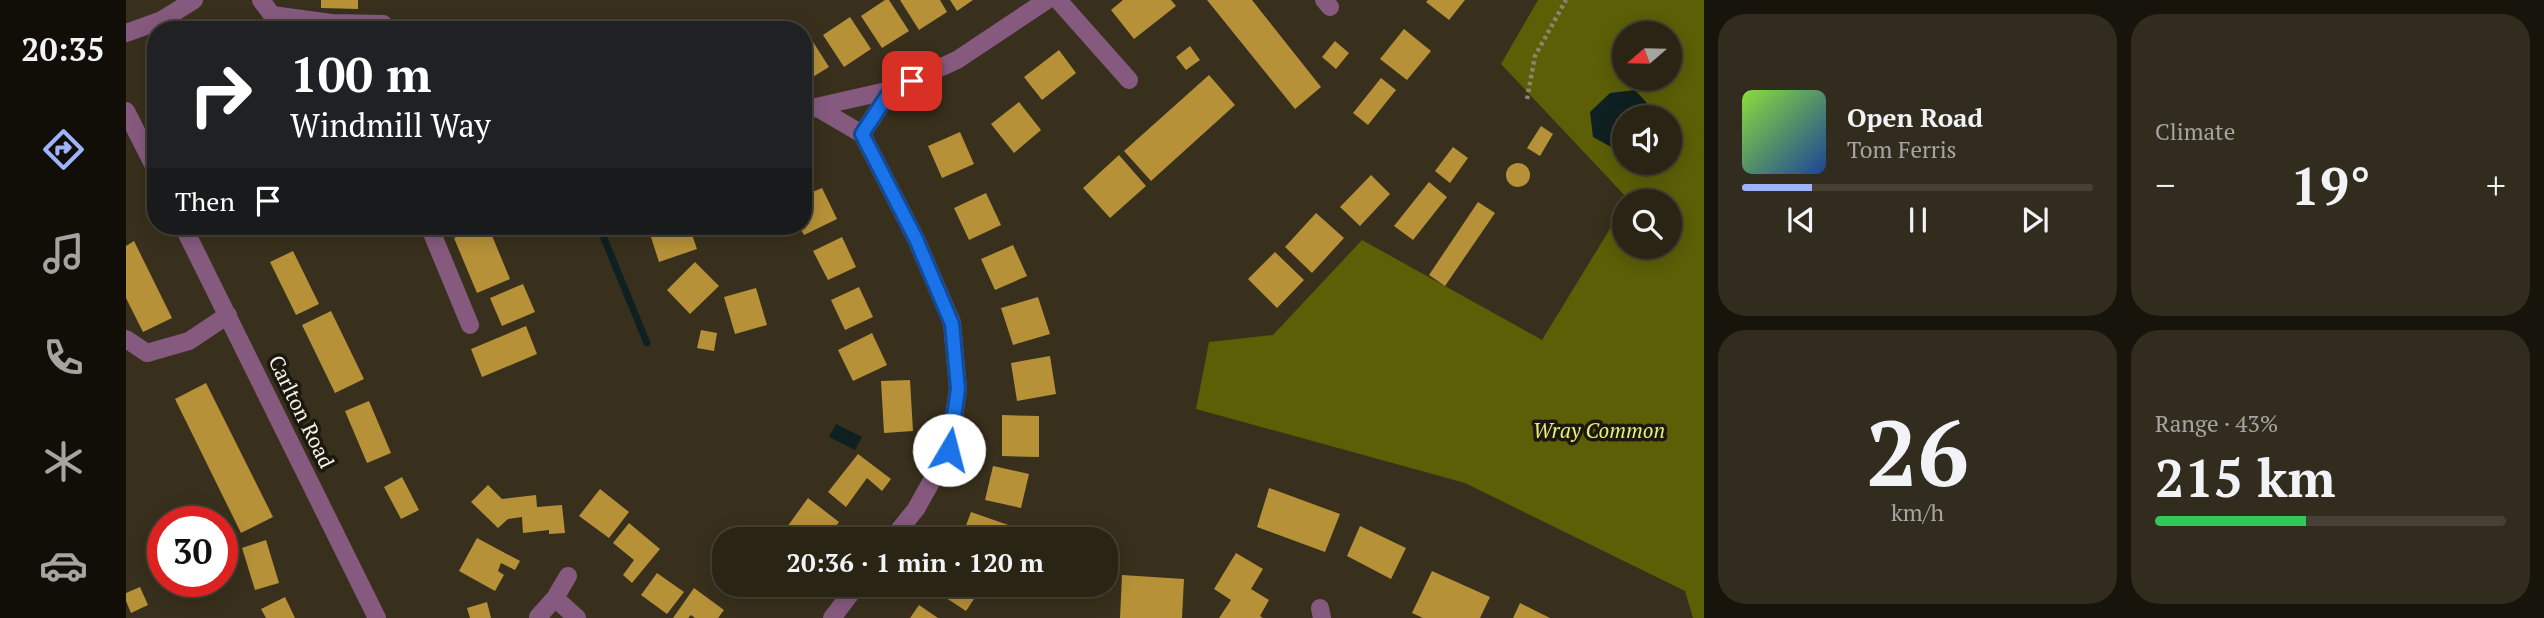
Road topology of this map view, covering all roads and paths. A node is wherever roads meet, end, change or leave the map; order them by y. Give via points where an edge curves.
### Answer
1 (194, 0) edge
2 (261, 0) edge
3 (1047, 0) edge
4 (1058, 0) edge
5 (1566, 0) edge
6 (159, 21) edge
7 (316, 21) edge
8 (147, 25) edge
9 (126, 33) edge
10 (1129, 80) dead end
11 (891, 90) junction
12 (1527, 99) dead end
13 (126, 110) edge
14 (812, 110) edge
15 (812, 111) edge
16 (862, 134) junction
17 (147, 152) edge
18 (188, 235) edge
19 (433, 235) edge
20 (228, 315) junction
21 (470, 325) dead end
22 (126, 340) edge
23 (902, 527) edge
24 (568, 576) dead end
25 (848, 597) edge
26 (555, 598) junction
27 (538, 617) edge
28 (377, 618) edge
29 (577, 618) edge
30 (832, 618) edge

1 - 6 street
2 - 7 street via 272,15
3 - 11 street via 957,60
4 - 10 street
5 - 12 path via 1535,56
8 - 9 street
11 - 14 street
11 - 16 street
13 - 17 street
15 - 16 street
16 - 23 street via 916,239 952,324 958,389 949,450
18 - 20 street, Carlton Road
19 - 21 street
20 - 22 street via 189,341 147,353
20 - 28 street, Carlton Road
24 - 26 street
25 - 30 street
26 - 27 street
26 - 29 street

